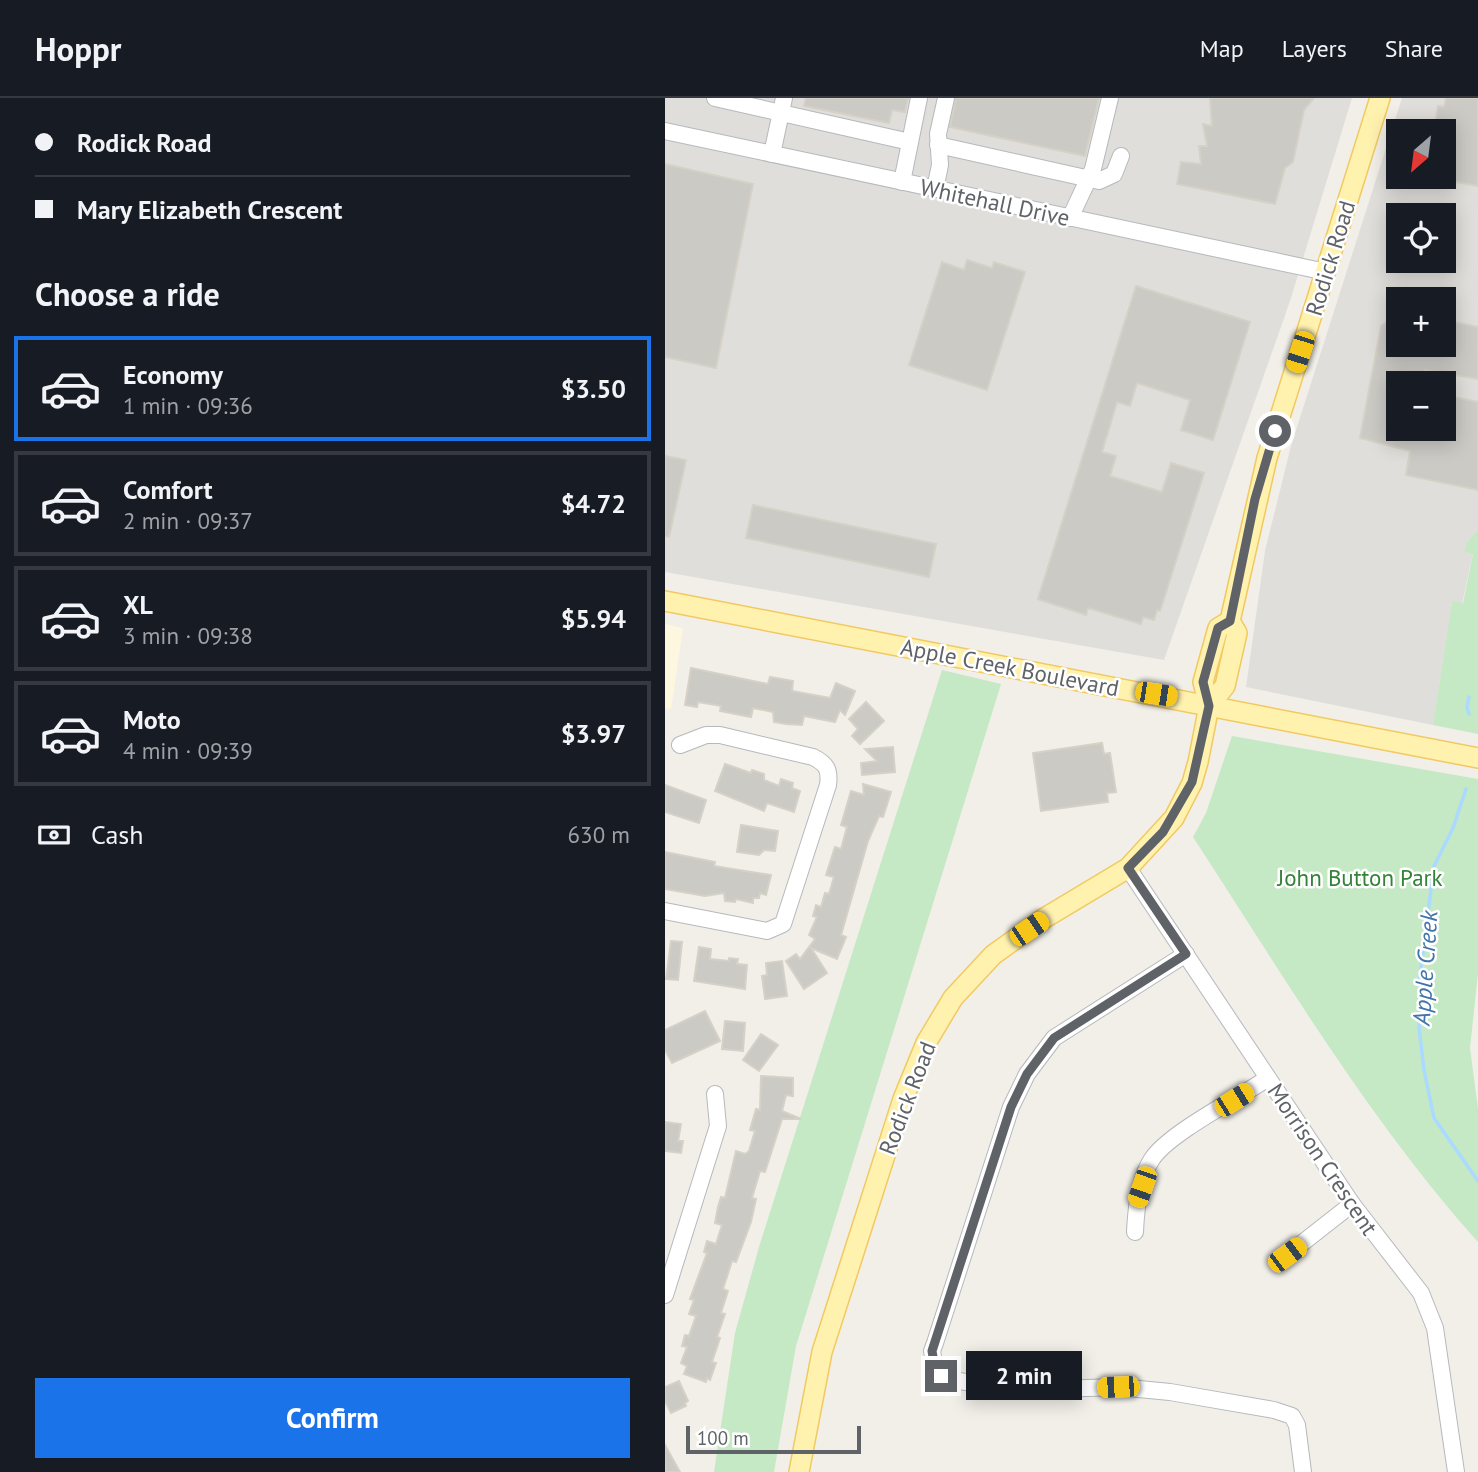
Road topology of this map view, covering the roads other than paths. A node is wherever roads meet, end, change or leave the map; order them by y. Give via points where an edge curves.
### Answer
1 (715, 98) edge
2 (919, 98) edge
3 (946, 98) edge
4 (1110, 98) edge
5 (1380, 98) edge
6 (782, 105) edge
7 (665, 131) edge
8 (910, 142) junction
9 (938, 145) junction
10 (772, 154) junction
11 (1121, 156) dead end
12 (1087, 178) junction
13 (902, 182) junction
14 (935, 189) junction
15 (1070, 218) junction
16 (1326, 272) junction
17 (665, 601) edge
18 (1209, 706) junction
19 (680, 745) dead end
20 (1478, 758) edge
21 (1128, 868) junction
22 (665, 911) edge
23 (1186, 954) junction
24 (1268, 1078) junction
25 (715, 1094) dead end
26 (1352, 1204) junction
27 (1135, 1232) dead end
28 (1287, 1255) dead end
29 (665, 1295) edge
30 (799, 1472) edge
31 (1303, 1472) edge
32 (1456, 1472) edge

1 - 6 street
2 - 8 street
3 - 9 street
4 - 12 street via 1097,157
5 - 16 main road, Rodick Road
6 - 8 street
6 - 10 street
7 - 10 street, Whitehall Drive
8 - 13 street
9 - 12 street
9 - 14 street
10 - 13 street, Whitehall Drive
11 - 12 street via 1110,178
12 - 15 street
13 - 14 street, Whitehall Drive
14 - 15 street, Whitehall Drive
15 - 16 street, Whitehall Drive
16 - 18 main road, Rodick Road via 1266,457 1230,621 1237,633 1225,686
17 - 18 main road, Apple Creek Boulevard
18 - 20 main road, Apple Creek Boulevard
18 - 21 main road, Rodick Road via 1188,791 1163,832
19 - 22 street via 720,735 813,757 829,772 783,923 767,931
21 - 23 street, Morrison Crescent
21 - 30 main road, Rodick Road via 993,955 953,999 926,1043 903,1099 822,1352
23 - 24 street, Morrison Crescent
23 - 31 street via 1054,1038 1027,1074 1011,1107 932,1351 935,1368 952,1380 1023,1390 1118,1387 1274,1410 1292,1416 1297,1425
24 - 26 street, Morrison Crescent
24 - 27 street via 1174,1139 1151,1160 1138,1200
25 - 29 street via 718,1126
26 - 28 street
26 - 32 street, Morrison Crescent via 1413,1281 1429,1310

